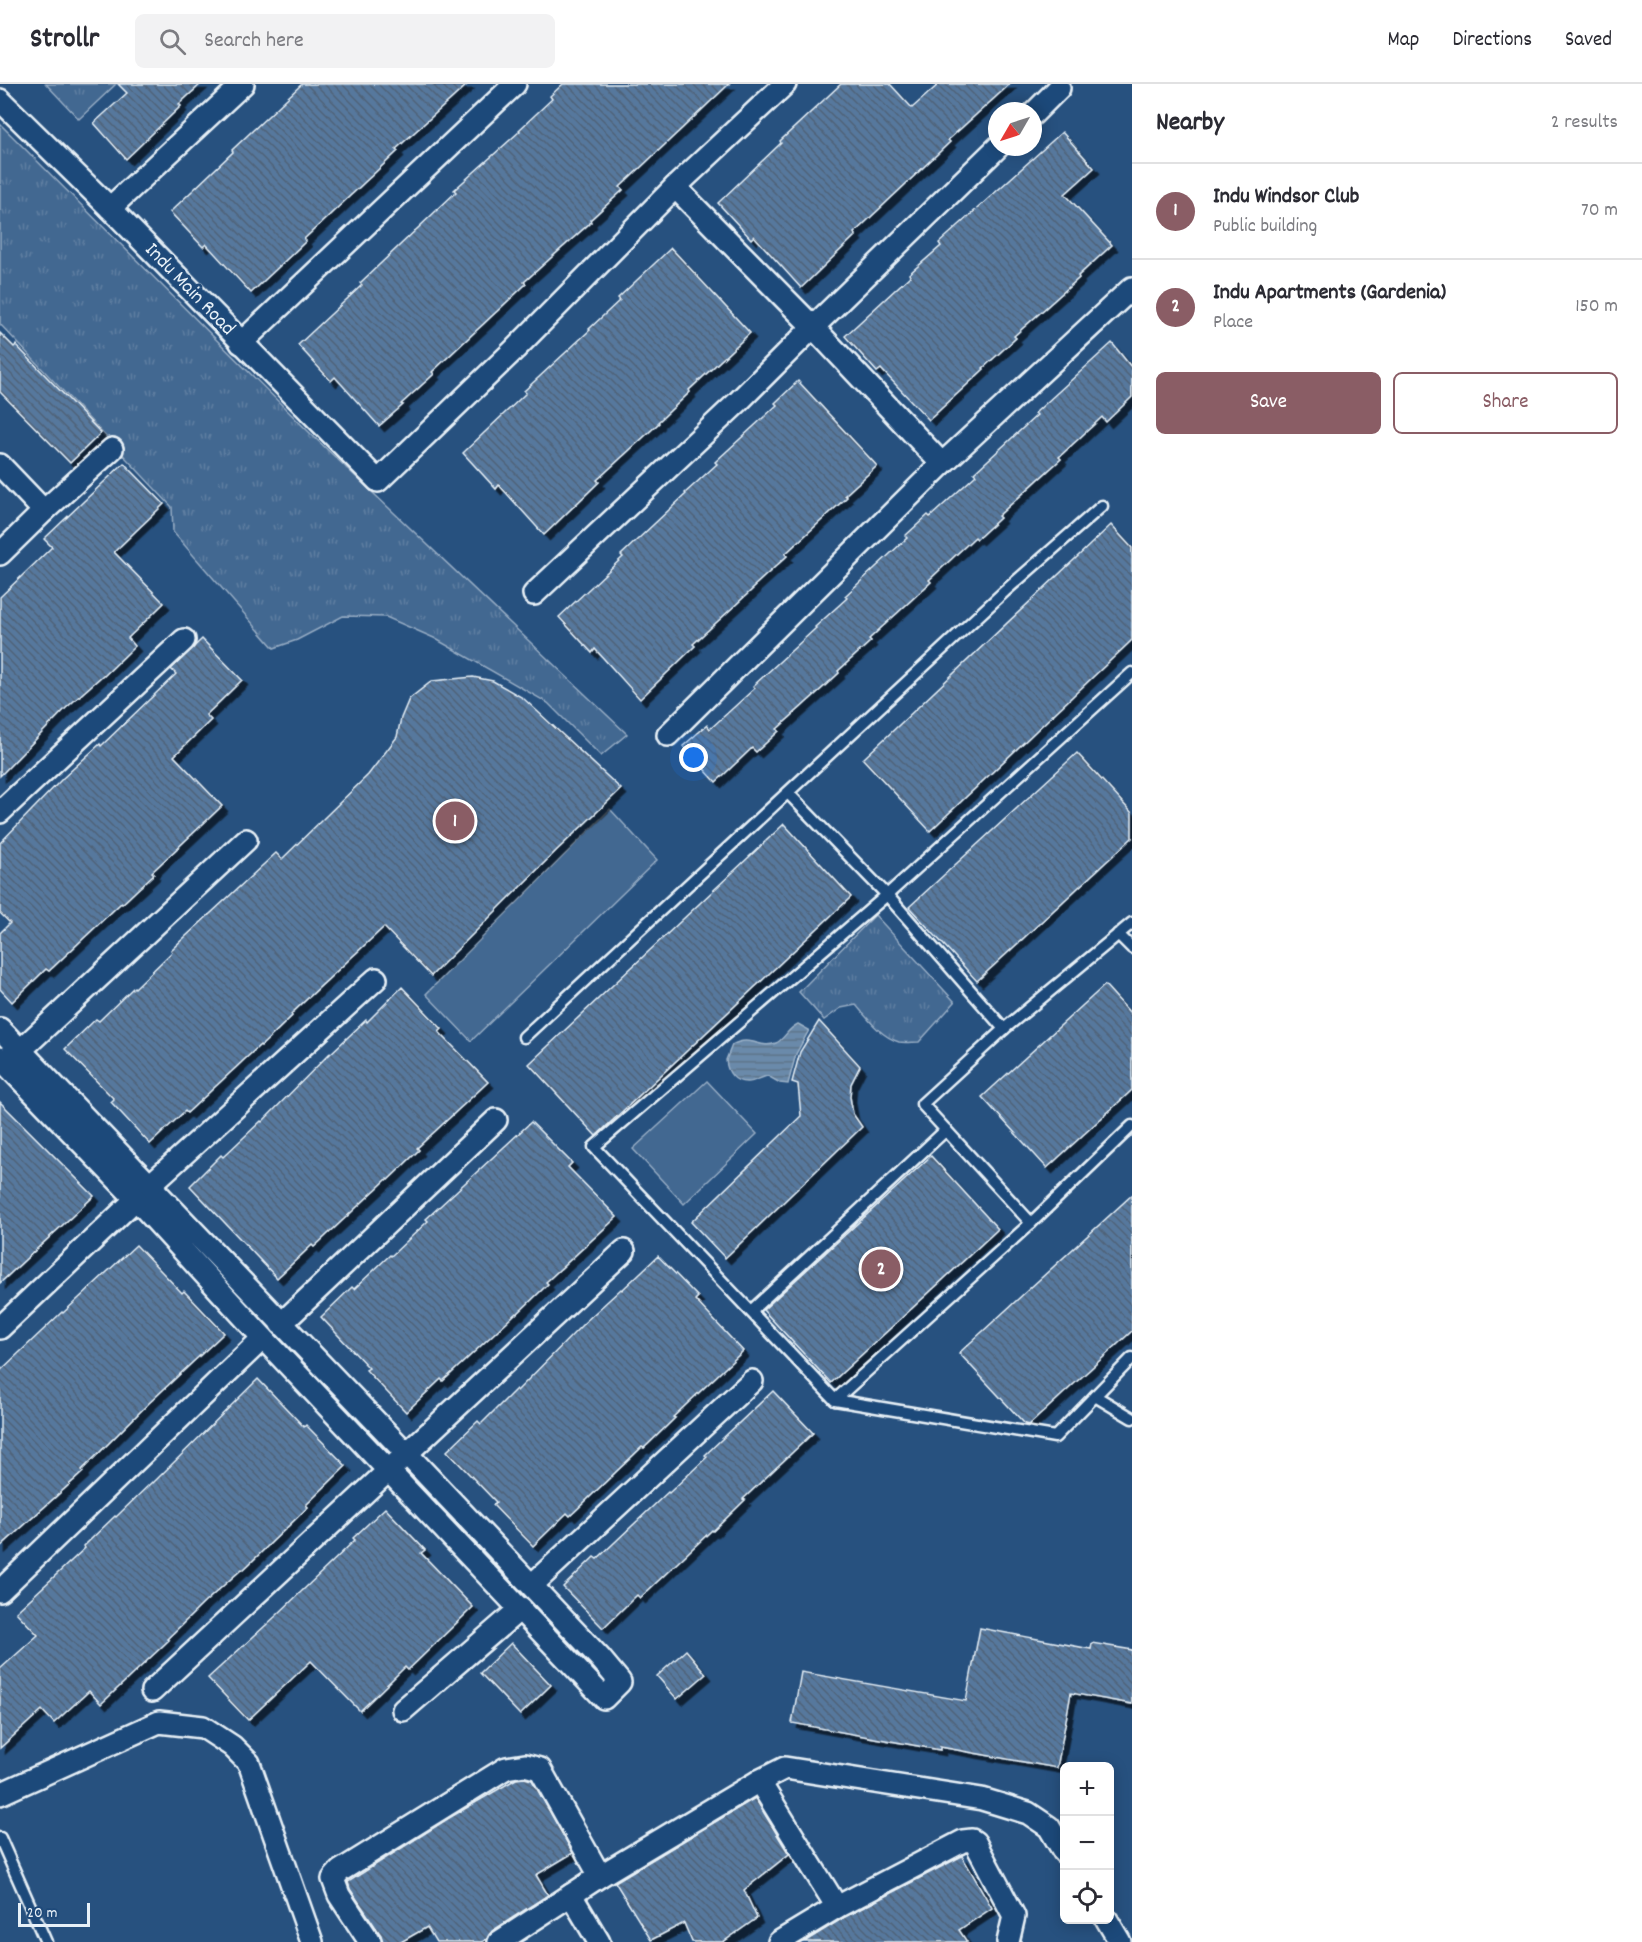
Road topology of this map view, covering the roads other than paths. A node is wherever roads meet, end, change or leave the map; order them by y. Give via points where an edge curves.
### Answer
1 (243, 84) edge
2 (515, 84) edge
3 (785, 84) edge
4 (1059, 88) dead end
5 (0, 100) edge
6 (1042, 105) edge
7 (989, 156) edge
8 (675, 187) junction
9 (110, 208) junction
10 (1132, 288) edge
11 (813, 327) junction
12 (241, 343) junction
13 (112, 449) dead end
14 (942, 464) junction
15 (0, 465) edge
16 (1102, 506) dead end
17 (44, 511) junction
18 (0, 554) edge
19 (534, 594) dead end
20 (184, 640) dead end
21 (1132, 674) edge
22 (668, 735) dead end
23 (788, 793) junction
24 (0, 812) edge
25 (246, 840) dead end
26 (887, 896) junction
27 (1132, 923) edge
28 (1118, 934) junction
29 (1132, 948) edge
30 (376, 979) dead end
31 (0, 1029) edge
32 (1004, 1029) junction
33 (524, 1037) dead end
34 (6, 1061) edge
35 (496, 1120) dead end
36 (1132, 1126) edge
37 (946, 1130) junction
38 (143, 1192) junction
39 (1031, 1223) junction
40 (624, 1251) dead end
41 (751, 1311) junction
42 (281, 1324) junction
43 (0, 1328) edge
44 (263, 1338) junction
45 (1132, 1358) edge
46 (753, 1381) dead end
47 (1095, 1396) junction
48 (835, 1400) junction
49 (1132, 1418) edge
50 (407, 1454) junction
51 (389, 1471) junction
52 (532, 1585) junction
53 (0, 1591) edge
54 (520, 1608) junction
55 (152, 1691) dead end
56 (403, 1710) dead end
57 (759, 1781) junction
58 (0, 1794) edge
59 (0, 1838) edge
60 (1060, 1844) edge
61 (600, 1876) junction
62 (571, 1895) junction
63 (837, 1907) junction
64 (1109, 1924) edge
65 (46, 1942) edge
66 (312, 1942) edge
67 (370, 1942) edge
68 (499, 1942) edge
69 (599, 1942) edge
70 (778, 1942) edge
71 (1008, 1942) edge
72 (1120, 1942) edge

1 - 9 street
2 - 12 street
3 - 8 street
4 - 6 street
5 - 9 street, Indu Main Road
7 - 11 street
8 - 11 street
8 - 12 street, Indu Main Road via 378,481
9 - 12 street, Indu Main Road
10 - 14 street
11 - 14 street
11 - 19 street
13 - 17 street
14 - 22 street
15 - 17 street
16 - 23 lane
17 - 18 street
20 - 24 street
21 - 26 lane
23 - 26 lane
23 - 33 lane
25 - 34 street
26 - 32 lane
26 - 41 lane via 594,1147
27 - 28 lane
28 - 29 lane
28 - 32 lane
30 - 38 street
31 - 34 street
32 - 37 lane via 922,1104
34 - 38 street
35 - 42 street
36 - 39 lane
37 - 39 lane
37 - 41 lane
38 - 42 street
38 - 43 street
38 - 44 street
39 - 48 lane
40 - 50 street
41 - 48 lane
42 - 50 street
44 - 51 street
44 - 53 street
45 - 47 lane
46 - 52 street
47 - 48 lane via 1055,1437
47 - 49 lane
50 - 51 street
50 - 52 street
51 - 54 street
51 - 55 street
52 - 54 street via 620,1682 604,1698
54 - 56 street
57 - 60 street via 785,1768 982,1800 1028,1813 1049,1827
57 - 61 street
57 - 63 street
58 - 66 street via 159,1722 203,1727 249,1763
59 - 65 lane
61 - 62 street
61 - 67 street via 540,1769 525,1765 506,1768 333,1879
62 - 68 street
62 - 69 street
63 - 70 street
63 - 71 street via 963,1841 972,1840 1014,1916
64 - 72 street

